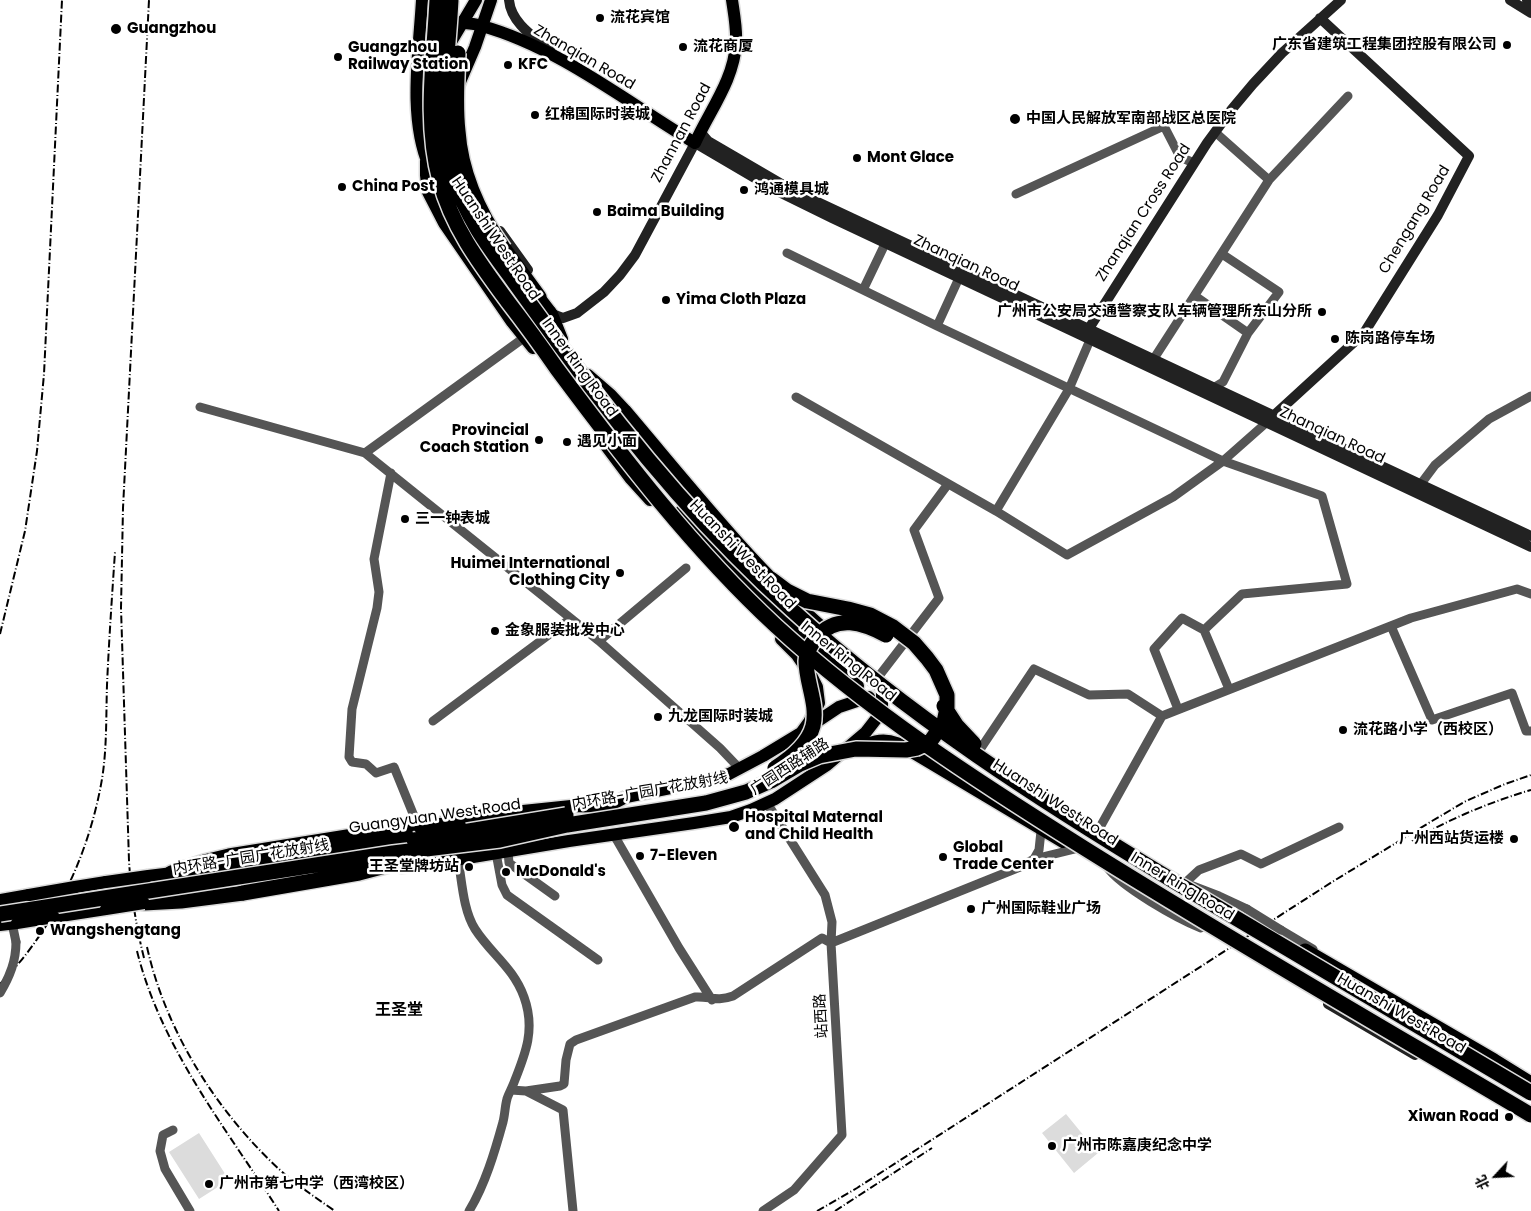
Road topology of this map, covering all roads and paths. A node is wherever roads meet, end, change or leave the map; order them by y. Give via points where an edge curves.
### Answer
1 (422, 0) edge
2 (437, 0) edge
3 (451, 0) edge
4 (458, 0) edge
5 (476, 0) edge
6 (491, 0) edge
7 (509, 0) edge
8 (732, 0) edge
9 (1341, 0) edge
10 (1510, 0) edge
11 (1527, 0) edge
12 (1531, 2) edge
13 (1531, 13) edge
14 (1320, 18) junction
15 (421, 23) junction
16 (462, 23) junction
17 (482, 26) junction
18 (419, 60) junction
19 (562, 60) junction
20 (442, 62) junction
21 (418, 79) junction
22 (436, 90) junction
23 (1348, 96) dead end
24 (435, 109) junction
25 (701, 130) junction
26 (1215, 132) junction
27 (695, 143) junction
28 (1194, 163) junction
29 (456, 166) junction
30 (460, 180) junction
31 (1269, 180) junction
32 (438, 188) junction
33 (1016, 194) dead end
34 (885, 244) junction
35 (787, 253) dead end
36 (1222, 254) junction
37 (959, 278) junction
38 (863, 290) junction
39 (1195, 296) junction
40 (539, 297) joint
41 (518, 302) junction
42 (552, 314) junction
43 (937, 326) junction
44 (1088, 330) junction
45 (1248, 332) junction
46 (525, 337) junction
47 (1090, 340) junction
48 (563, 344) junction
49 (1154, 360) junction
50 (584, 379) junction
51 (1069, 389) junction
52 (1211, 392) junction
53 (1531, 396) edge
54 (796, 397) dead end
55 (200, 407) dead end
56 (1270, 420) junction
57 (365, 453) junction
58 (1223, 462) junction
59 (390, 473) junction
60 (948, 484) junction
61 (1420, 484) junction
62 (699, 507) junction
63 (996, 512) junction
64 (1531, 536) edge
65 (1531, 547) edge
66 (758, 564) junction
67 (686, 568) dead end
68 (729, 568) junction
69 (747, 573) junction
70 (719, 578) junction
71 (1531, 594) edge
72 (570, 619) junction
73 (1391, 626) junction
74 (1204, 630) junction
75 (598, 641) junction
76 (900, 644) joint
77 (875, 687) junction
78 (1229, 690) junction
79 (1178, 710) junction
80 (1162, 716) junction
81 (434, 721) dead end
82 (1531, 731) edge
83 (801, 732) junction
84 (979, 751) junction
85 (949, 754) junction
86 (827, 765) junction
87 (740, 769) junction
88 (1016, 781) junction
89 (967, 784) junction
90 (997, 785) junction
91 (767, 803) junction
92 (607, 807) junction
93 (1044, 815) junction
94 (562, 816) junction
95 (443, 819) junction
96 (416, 821) junction
97 (1339, 827) dead end
98 (1038, 829) junction
99 (1099, 829) junction
100 (614, 834) junction
101 (411, 836) junction
102 (591, 838) junction
103 (502, 848) junction
104 (1075, 850) junction
105 (460, 852) junction
106 (1034, 859) junction
107 (358, 864) junction
108 (1112, 865) junction
109 (171, 873) junction
110 (1185, 883) junction
111 (1167, 894) junction
112 (555, 896) dead end
113 (0, 900) edge
114 (144, 903) junction
115 (0, 906) edge
116 (1223, 917) junction
117 (1189, 919) junction
118 (7, 921) edge
119 (1201, 928) joint
120 (1281, 930) junction
121 (1281, 941) junction
122 (831, 943) junction
123 (1257, 943) junction
124 (1305, 951) junction
125 (598, 960) dead end
126 (0, 993) edge
127 (712, 1000) junction
128 (1531, 1077) edge
129 (1495, 1084) junction
130 (1531, 1086) edge
131 (511, 1090) junction
132 (526, 1091) junction
133 (1531, 1093) edge
134 (1531, 1100) edge
135 (1531, 1109) edge
136 (1531, 1115) edge
137 (1531, 1123) edge
138 (172, 1130) dead end
139 (190, 1211) edge
140 (469, 1211) edge
141 (573, 1211) edge
142 (763, 1211) edge

1 - 15 main road, Huanshi West Road
2 - 77 highway, Inner Ring Road, bridge via 432,140 443,192 467,244 618,450 656,498 723,572 820,665
3 - 48 highway, Inner Ring Road, bridge via 445,122 456,184 478,232
4 - 40 highway, bridge via 456,103 466,175 492,231
5 - 16 main road
6 - 17 main road, Huanshi West Road
7 - 19 street via 517,21
8 - 25 main road, Zhannan Road via 736,42 732,69
9 - 14 street, Zhanqian Cross Road
10 - 13 street
11 - 12 street
14 - 26 street, Zhanqian Cross Road via 1253,84
14 - 56 street, Chengang Road via 1469,156 1438,215 1364,333
15 - 16 main road, Zhanqian Road
15 - 18 main road, Huanshi West Road
16 - 17 main road, Zhanqian Road
16 - 20 main road
17 - 19 main road, Zhanqian Road via 527,42
17 - 29 main road, Huanshi West Road via 453,100 451,122
18 - 20 main road
18 - 21 main road, Huanshi West Road
18 - 22 main road
19 - 27 main road, Zhanqian Road
20 - 22 main road
21 - 24 main road
21 - 32 main road, Huanshi West Road via 418,122 426,161
22 - 24 main road
23 - 31 street
24 - 32 main road via 439,148
25 - 27 main road, Zhannan Road
25 - 44 street, Zhanqian Road via 708,141 792,190
26 - 28 street, Zhanqian Cross Road
26 - 31 street
27 - 34 street, Zhanqian Road via 775,190
27 - 42 street, Zhannan Road via 636,256 604,292 577,314 563,318
28 - 33 street via 1180,157 1164,126
28 - 44 street, Zhanqian Cross Road
29 - 30 main road, Huanshi West Road
29 - 42 street via 544,294
30 - 32 main road
30 - 48 main road, Huanshi West Road via 486,232
31 - 36 street
32 - 41 main road, Huanshi West Road
32 - 46 main road via 434,206
34 - 37 street, Zhanqian Road
34 - 38 street
35 - 38 street
36 - 39 street
36 - 45 street via 1279,292
37 - 43 street
37 - 47 street, Zhanqian Road
38 - 43 street
39 - 45 street
39 - 49 street
40 - 42 main road
41 - 50 highway
41 - 68 main road, Huanshi West Road via 634,461
42 - 48 main road
43 - 51 street
44 - 47 street
44 - 49 street, Zhanqian Road
45 - 52 street via 1223,382
46 - 57 street
46 - 70 main road via 630,478
47 - 51 street
47 - 52 street, Zhanqian Road
48 - 50 main road, Huanshi West Road
48 - 88 highway, Inner Ring Road, bridge via 616,421 653,466 777,596 896,696
48 - 103 highway, 内环路-广园广花放射线, bridge via 691,498 766,575 796,596 870,615 904,635 936,670 947,695 947,708 936,736 917,748 834,752 809,759 764,784 719,800 567,825
49 - 52 street, Zhanqian Road
50 - 62 main road, Huanshi West Road
50 - 77 highway, bridge via 649,472 792,631
51 - 58 street
51 - 63 street
52 - 56 street, Zhanqian Road
53 - 61 street via 1489,419 1435,464
54 - 60 street
55 - 57 street
56 - 58 street
56 - 61 street, Zhanqian Road
56 - 65 street, Zhanqian Road
57 - 59 street
58 - 63 street via 1174,497 1067,555
58 - 74 street via 1322,496 1347,584 1242,594
59 - 72 street
59 - 96 street via 374,559 379,592 377,608 352,709 349,757 352,762 366,764 376,773 394,766
60 - 63 street
60 - 77 street via 914,530 939,598
61 - 64 street, Zhanqian Road
62 - 66 main road
62 - 69 main road, Huanshi West Road via 724,549
66 - 69 main road
66 - 77 main road
67 - 75 street
68 - 70 main road
68 - 77 main road, Huanshi West Road via 796,633
69 - 77 main road, Huanshi West Road
70 - 83 main road via 797,655 817,686 820,703
71 - 73 street via 1517,589
72 - 75 street
72 - 81 street
73 - 78 street
73 - 82 street via 1432,720 1512,693 1526,731
74 - 78 street
74 - 79 street via 1182,618 1154,649
75 - 87 street
76 - 88 highway, Inner Ring Road, bridge via 924,668 957,726
76 - 94 highway, 内环路-广园广花放射线, bridge via 856,622 830,626 818,635 806,657 814,708 813,726 807,740 795,753 768,772 713,792
77 - 83 main road, 广园西路辅路
77 - 84 main road
77 - 85 main road, Huanshi West Road
77 - 86 main road, 广园西路辅路 via 880,714
77 - 108 highway, Inner Ring Road, bridge via 936,752
77 - 116 main road, Huanshi West Road via 995,776
78 - 79 street
79 - 80 street
80 - 84 street via 1128,694 1089,695 1034,669
80 - 99 street
83 - 87 main road, 广园西路辅路
84 - 99 main road
85 - 89 main road
85 - 90 main road, Huanshi West Road
86 - 89 main road via 870,742 887,740
86 - 91 main road, 广园西路辅路
87 - 92 main road, 广园西路辅路 via 715,779 626,797
88 - 133 highway, Inner Ring Road, bridge via 1198,896
89 - 90 street
89 - 98 main road
90 - 93 main road, Huanshi West Road
91 - 100 main road, 广园西路辅路 via 715,820
91 - 122 street, 站西路 via 826,895 832,922
92 - 95 main road via 571,806
92 - 101 main road, Guangyuan West Road
93 - 98 street
93 - 108 main road, Huanshi West Road
94 - 109 highway, bridge via 403,828 259,851 204,862
94 - 115 highway, 内环路-广园广花放射线, bridge
95 - 96 main road
95 - 101 main road
96 - 109 main road via 229,850 197,860
97 - 110 street via 1261,864 1241,854 1199,870
98 - 104 main road
98 - 106 street via 1038,850
99 - 110 main road
100 - 102 main road, 广园西路辅路
100 - 127 street
101 - 109 main road, Guangyuan West Road
102 - 103 main road, 广园西路辅路
102 - 107 main road, Guangyuan West Road via 589,825
103 - 105 highway, 内环路-广园广花放射线, bridge
103 - 108 highway, bridge via 530,839 724,807 772,789 842,746 875,739 919,753
103 - 112 street via 509,863
103 - 125 street via 502,885 507,895
104 - 106 street
104 - 108 main road
105 - 107 main road via 401,867
105 - 114 highway, bridge via 243,893
105 - 118 highway, 内环路-广园广花放射线, bridge via 393,853
105 - 131 street via 470,918 476,930 516,978 529,1013 526,1049
106 - 122 street
107 - 114 main road, Guangyuan West Road via 190,892
108 - 111 main road, Huanshi West Road
108 - 117 main road
108 - 119 street via 1113,875 1125,884
108 - 136 highway, Inner Ring Road, bridge
109 - 113 main road, Guangyuan West Road, bridge
110 - 116 street
110 - 120 street, bridge via 1247,909
111 - 116 main road, Huanshi West Road
111 - 117 street
114 - 118 main road, Guangyuan West Road, bridge
116 - 123 main road, Huanshi West Road
117 - 119 street
118 - 126 street, bridge via 16,942 16,956
120 - 124 street
120 - 128 street
121 - 123 street
121 - 124 street
121 - 129 street
122 - 127 street via 822,938 733,996
122 - 142 street, 站西路 via 842,1135 794,1190
123 - 129 main road, Huanshi West Road
123 - 129 main road, Huanshi West Road via 1270,962 1352,1011
124 - 130 highway
127 - 132 street via 695,997 576,1040 570,1044 564,1084
129 - 130 street
129 - 134 main road, Huanshi West Road
129 - 135 main road, Huanshi West Road
129 - 137 street
131 - 132 street
131 - 140 street via 497,1142
132 - 141 street via 563,1110
138 - 139 street via 163,1135 160,1150 165,1169

